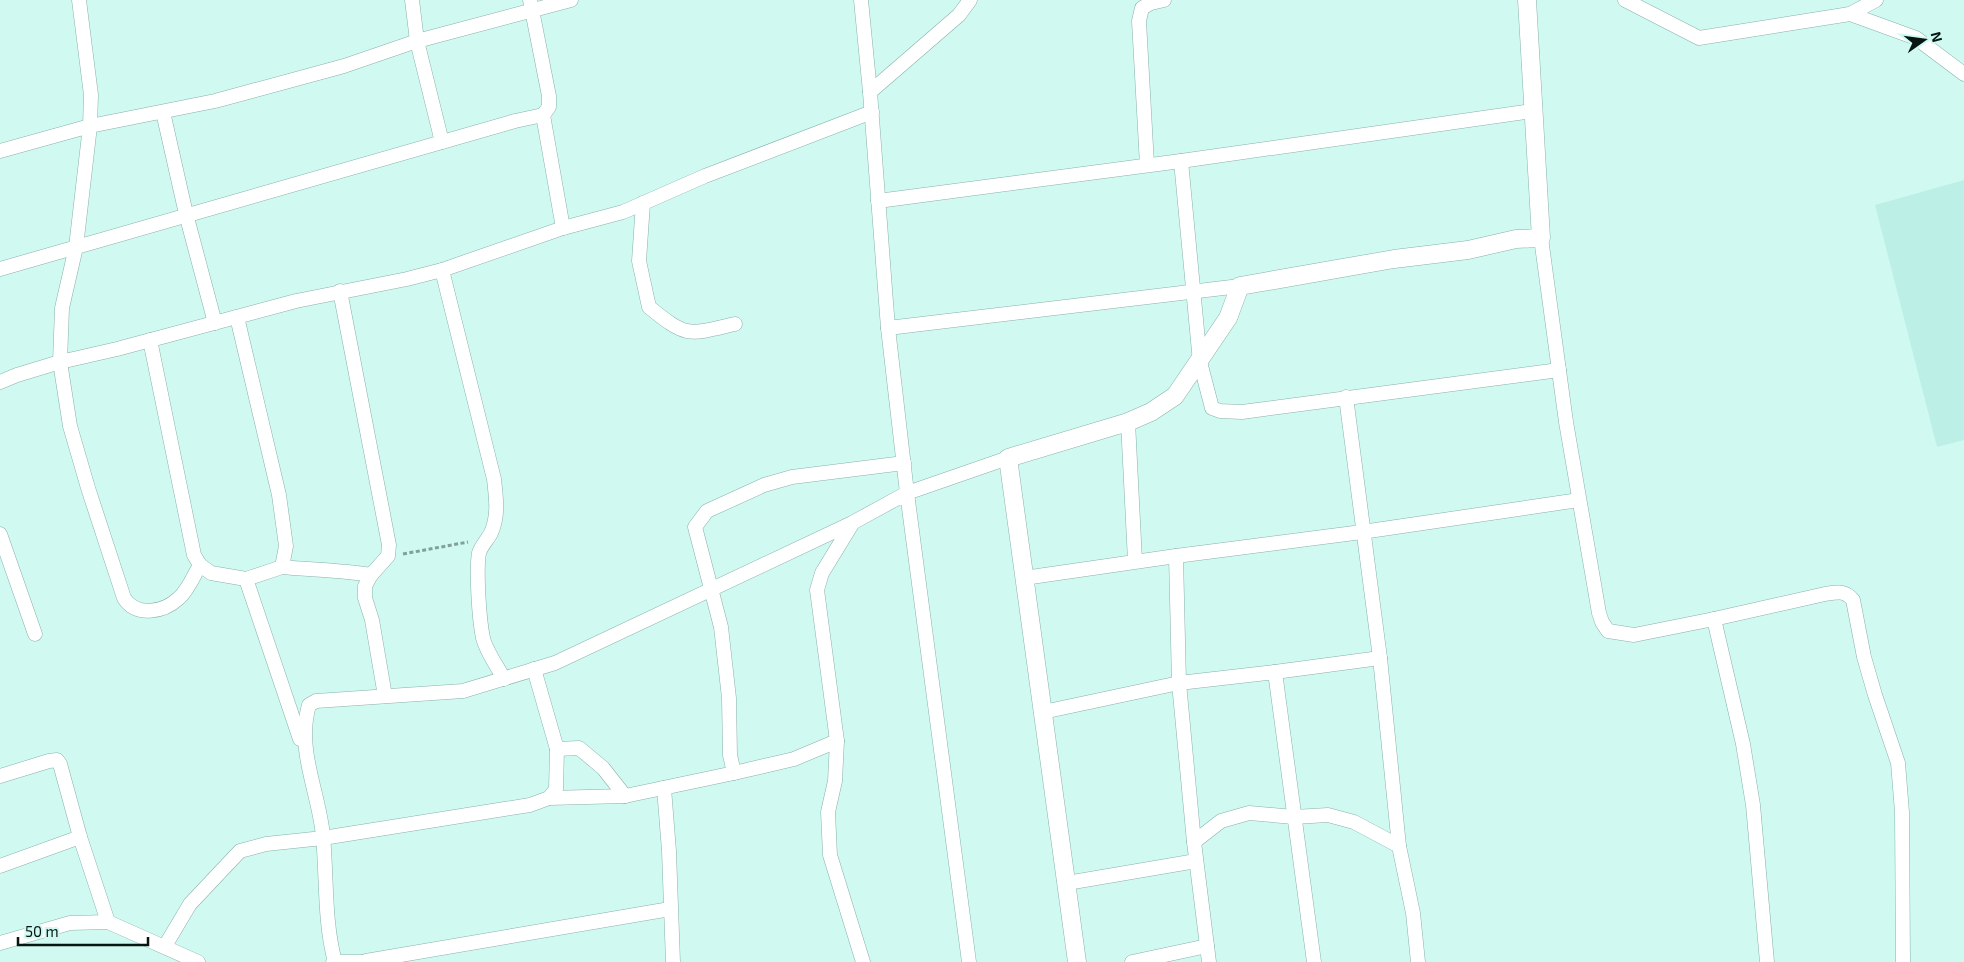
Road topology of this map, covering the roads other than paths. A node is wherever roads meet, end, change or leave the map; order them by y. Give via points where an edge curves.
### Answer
1 (80, 0) edge
2 (412, 0) edge
3 (571, 0) edge
4 (861, 0) edge
5 (970, 0) edge
6 (1164, 0) edge
7 (1527, 0) edge
8 (1625, 0) edge
9 (1876, 0) edge
10 (531, 6) edge
11 (1850, 14) junction
12 (416, 41) junction
13 (1964, 74) edge
14 (870, 92) junction
15 (1532, 111) junction
16 (163, 112) junction
17 (872, 112) junction
18 (543, 115) junction
19 (90, 126) junction
20 (442, 142) junction
21 (0, 151) edge
22 (1181, 161) junction
23 (1147, 165) junction
24 (878, 201) junction
25 (643, 203) junction
26 (186, 214) junction
27 (563, 228) junction
28 (1541, 238) junction
29 (76, 247) junction
30 (0, 269) edge
31 (442, 270) junction
32 (1240, 286) junction
33 (340, 291) junction
34 (1194, 292) junction
35 (238, 317) junction
36 (214, 323) junction
37 (734, 324) dead end
38 (888, 328) junction
39 (150, 340) junction
40 (60, 362) junction
41 (1200, 362) junction
42 (1558, 370) junction
43 (1, 381) edge
44 (1346, 397) junction
45 (1128, 422) junction
46 (1008, 458) junction
47 (904, 463) junction
48 (907, 493) junction
49 (1579, 500) junction
50 (852, 523) junction
51 (1362, 532) junction
52 (0, 534) edge
53 (1176, 556) junction
54 (1134, 561) junction
55 (200, 565) junction
56 (282, 567) junction
57 (371, 575) junction
58 (1024, 578) junction
59 (246, 579) junction
60 (712, 590) junction
61 (1714, 619) junction
62 (35, 634) dead end
63 (1380, 658) junction
64 (534, 669) junction
65 (1275, 672) junction
66 (504, 679) junction
67 (1179, 683) junction
68 (385, 696) junction
69 (1043, 712) junction
70 (836, 741) junction
71 (557, 749) junction
72 (305, 752) junction
73 (734, 773) junction
74 (0, 776) edge
75 (664, 788) junction
76 (625, 796) junction
77 (550, 798) junction
78 (1294, 817) junction
79 (80, 837) junction
80 (323, 838) junction
81 (1194, 842) junction
82 (1399, 846) junction
83 (1196, 861) junction
84 (0, 866) edge
85 (1067, 883) junction
86 (670, 909) junction
87 (108, 922) junction
88 (0, 943) edge
89 (164, 946) junction
90 (1207, 946) junction
91 (173, 958) edge
92 (198, 962) edge
93 (335, 962) edge
94 (366, 962) edge
95 (673, 962) edge
96 (863, 962) edge
97 (969, 962) edge
98 (1077, 962) edge
99 (1132, 962) edge
100 (1209, 962) edge
101 (1314, 962) edge
102 (1418, 962) edge
103 (1768, 962) edge
104 (1903, 962) edge

1 - 19 street via 91,95
2 - 12 street
3 - 10 street
4 - 14 street
5 - 14 street via 959,14
6 - 23 street via 1142,8 1139,21
7 - 15 street
8 - 11 street via 1699,38
9 - 11 street
10 - 12 street
10 - 18 street via 549,96 549,107
11 - 13 street via 1916,38
12 - 16 street via 344,66
12 - 20 street
14 - 17 street
15 - 22 street
15 - 28 street
16 - 19 street
16 - 26 street
17 - 24 street
17 - 25 street
18 - 20 street
18 - 27 street
19 - 21 street
19 - 29 street
20 - 26 street
22 - 23 street
22 - 34 street
23 - 24 street
24 - 38 street
25 - 27 street via 623,212
25 - 37 street via 638,261 649,307 683,332
26 - 29 street
26 - 36 street
27 - 31 street
28 - 32 street via 1516,239 1468,250 1394,259
28 - 42 street
29 - 30 street
29 - 40 street via 62,308
31 - 33 street
31 - 66 street via 494,479 495,522 480,550 478,565 479,611 483,639
32 - 34 street
32 - 41 street via 1228,318
33 - 35 street
33 - 57 street via 386,529 388,556
34 - 38 street
34 - 41 street
35 - 36 street
35 - 56 street via 279,495 286,546
36 - 39 street
38 - 47 street
39 - 40 street
39 - 55 street via 191,544
40 - 43 street
40 - 55 street via 70,426 124,598 130,607 142,612 165,607 180,598
41 - 44 street via 1212,408 1220,411 1242,412
41 - 45 street via 1175,396
42 - 44 street
42 - 49 street
44 - 51 street
45 - 46 street
45 - 54 street
46 - 48 street
46 - 58 street
47 - 48 street
47 - 60 street via 792,477 764,485 707,512 695,527
48 - 50 street
48 - 97 street
49 - 51 street
49 - 61 street via 1599,613 1608,631 1634,635
50 - 60 street
50 - 70 street via 822,574 817,590
51 - 53 street
51 - 63 street
52 - 62 street
53 - 54 street
53 - 67 street
54 - 58 street
55 - 59 street via 211,573
56 - 57 street
56 - 59 street
57 - 68 street via 365,586 365,598
58 - 69 street
59 - 72 street
60 - 64 street via 555,663
60 - 73 street via 722,627 729,698 730,755
61 - 103 street via 1743,744 1753,805
61 - 104 street via 1825,594 1840,592 1853,600 1874,695 1898,763 1902,812
63 - 65 street
63 - 82 street
64 - 66 street
64 - 71 street
65 - 67 street
65 - 78 street
66 - 68 street via 463,692
67 - 69 street
67 - 81 street
68 - 72 street via 316,701 309,705 304,721
69 - 85 street
70 - 73 street via 794,759
70 - 96 street via 835,781 828,812 830,855
71 - 76 street via 578,748 603,768
71 - 77 street via 556,789
72 - 80 street
73 - 75 street
74 - 79 street via 56,760 60,764
75 - 76 street
75 - 86 street
76 - 77 street
77 - 80 street via 530,805
78 - 81 street via 1249,812 1236,815 1221,821
78 - 82 street via 1328,815 1354,822
78 - 101 street
79 - 84 street
79 - 87 street
80 - 89 street via 266,844 240,851 190,904
80 - 93 street via 328,931
81 - 83 street
82 - 102 street via 1413,913
83 - 85 street
83 - 90 street
85 - 98 street
86 - 94 street
86 - 95 street
87 - 88 street via 70,923
87 - 89 street
89 - 91 street
90 - 99 street
90 - 100 street
91 - 92 street
93 - 94 street

